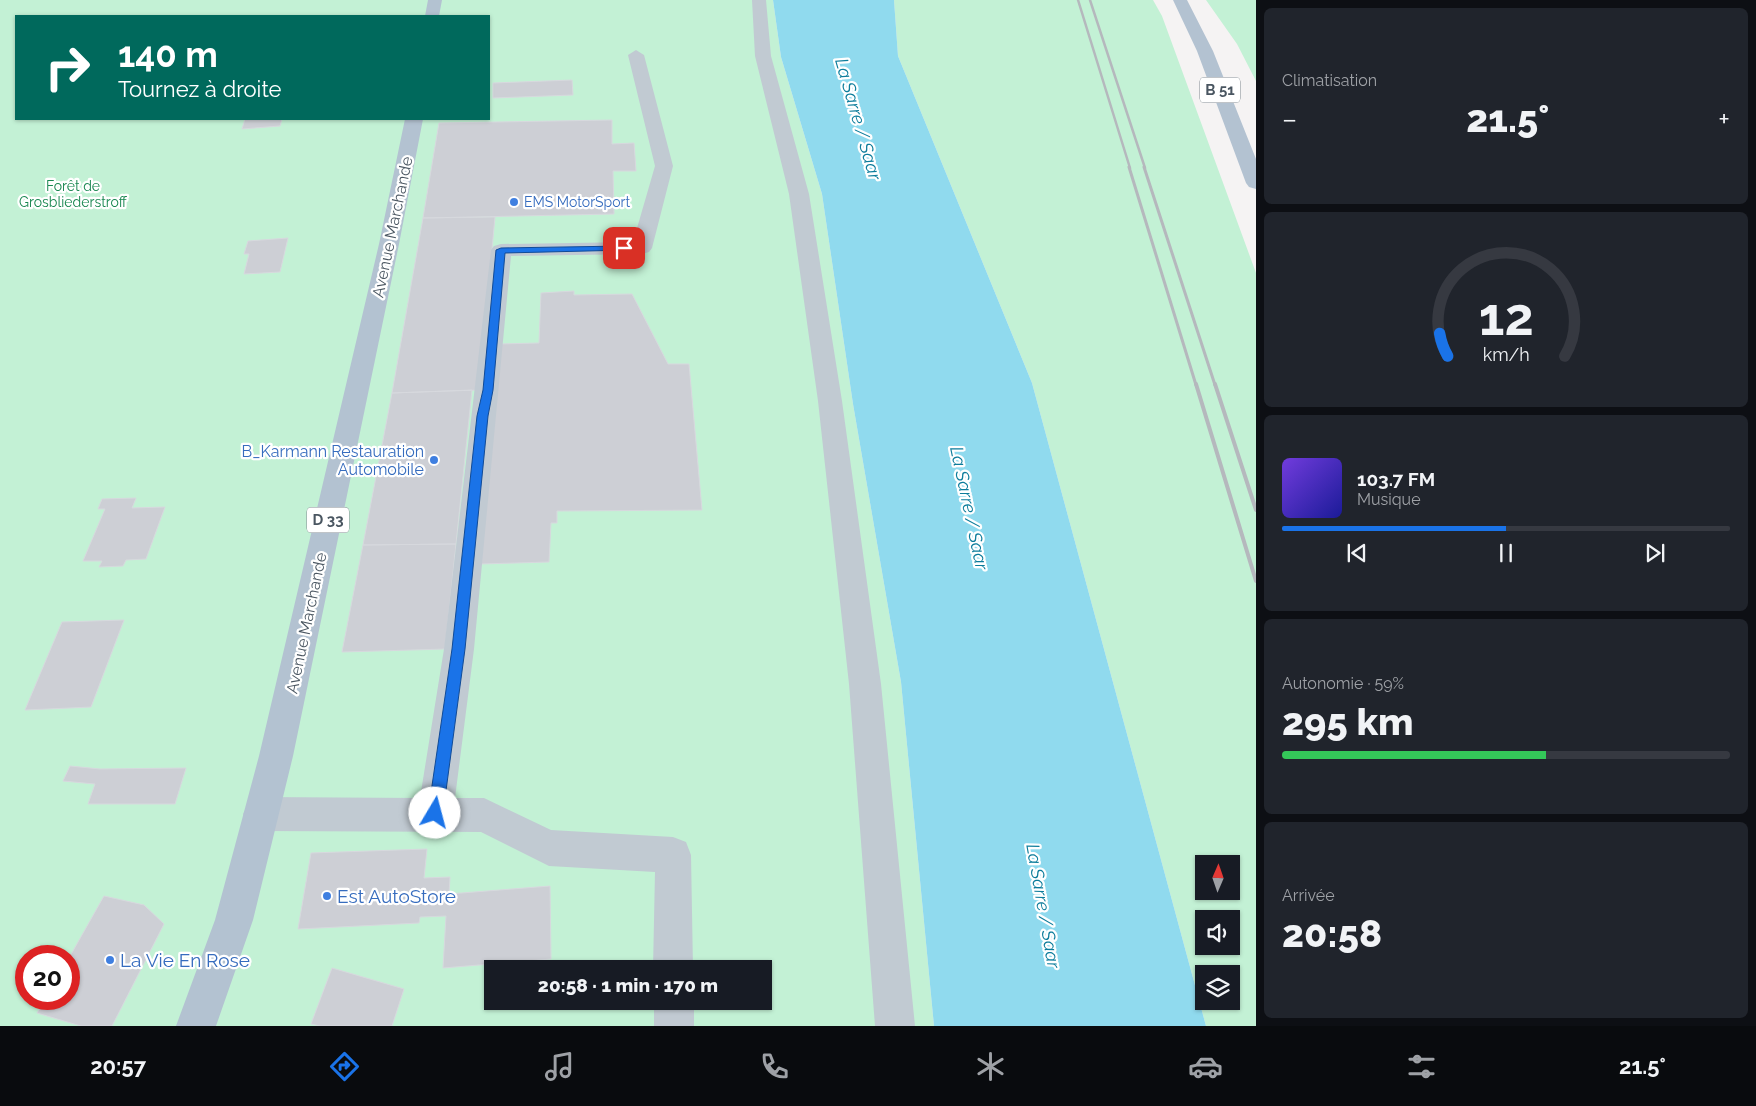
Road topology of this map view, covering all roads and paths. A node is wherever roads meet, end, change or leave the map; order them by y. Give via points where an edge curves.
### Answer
1 (435, 0) edge
2 (759, 0) edge
3 (1180, 0) edge
4 (432, 15) edge
5 (636, 55) dead end
6 (414, 120) edge
7 (1256, 183) edge
8 (435, 813) junction
9 (261, 814) junction
10 (673, 960) edge
11 (674, 1010) edge
12 (196, 1026) edge
13 (674, 1026) edge
14 (895, 1026) edge

1 - 4 main road
2 - 14 lane via 763,56 799,194 830,401 865,684
3 - 7 main road, B 51 via 1205,51
5 - 8 lane via 664,166 642,248 501,250 459,649
6 - 9 main road, Avenue Marchande / D 33
8 - 9 lane
8 - 10 lane via 484,815 548,848 673,855
9 - 12 main road, Avenue Marchande / D 33 via 234,920
11 - 13 lane

